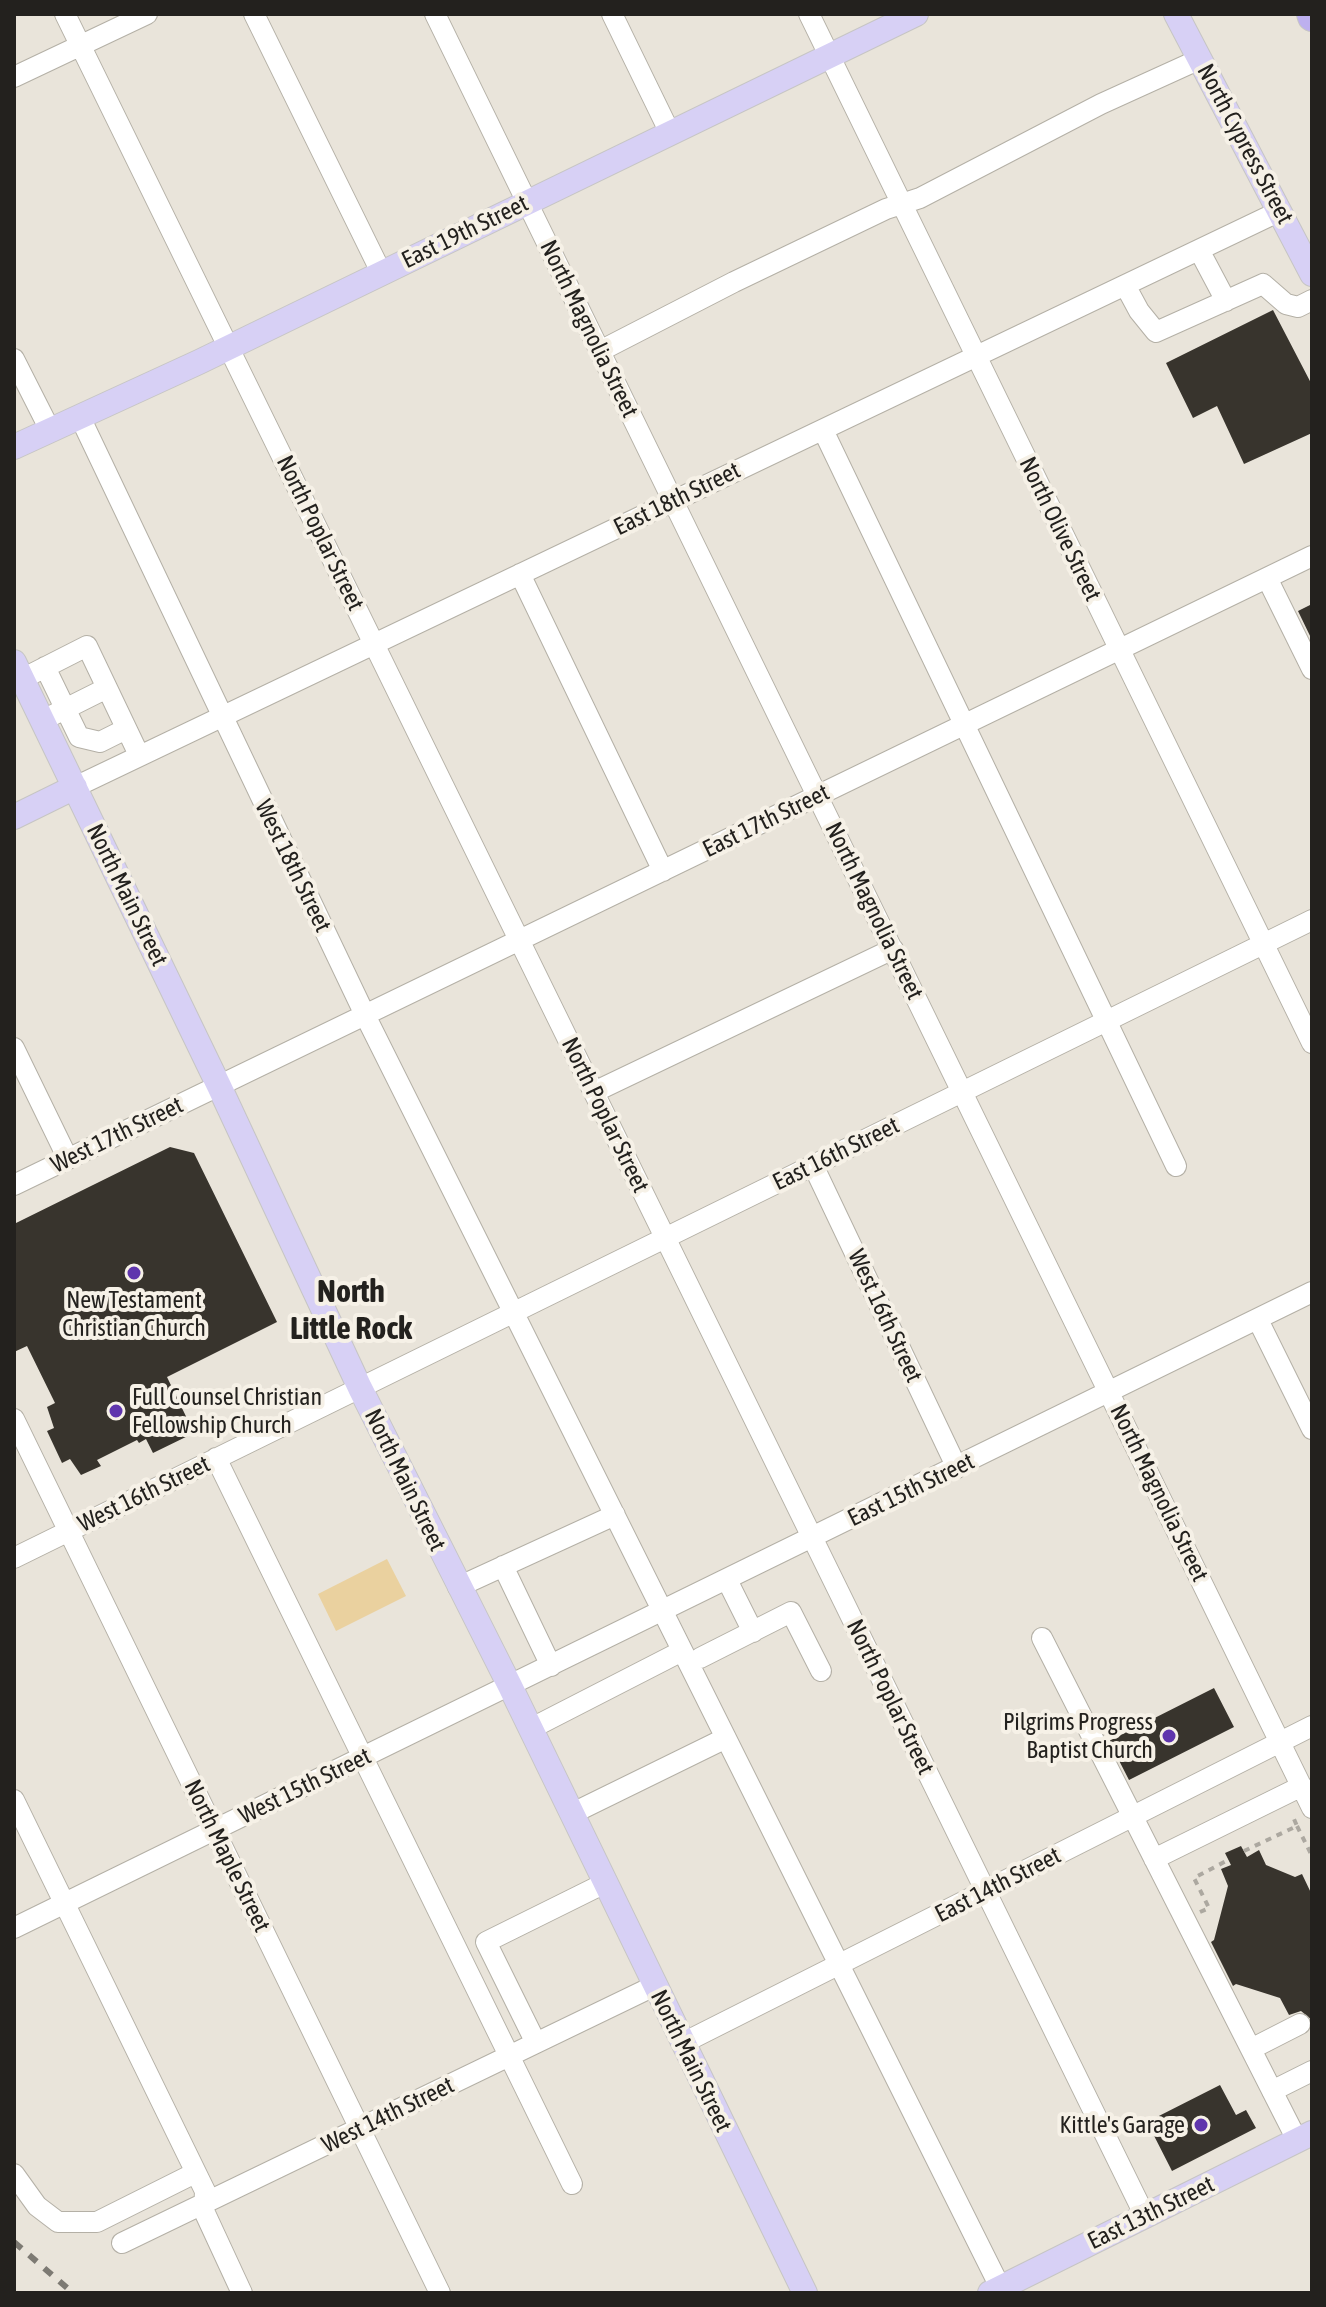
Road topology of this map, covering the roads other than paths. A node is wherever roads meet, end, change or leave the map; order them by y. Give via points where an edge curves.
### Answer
1 (65, 14) edge
2 (147, 14) edge
3 (254, 14) edge
4 (435, 14) edge
5 (612, 14) edge
6 (809, 14) edge
7 (916, 14) edge
8 (1176, 14) edge
9 (81, 45) junction
10 (829, 56) junction
11 (1200, 59) junction
12 (14, 77) edge
13 (670, 133) junction
14 (527, 202) junction
15 (902, 204) junction
16 (1280, 211) junction
17 (1199, 250) junction
18 (381, 272) junction
19 (1312, 274) edge
20 (1125, 285) junction
21 (1312, 300) edge
22 (1226, 301) junction
23 (229, 347) junction
24 (600, 351) junction
25 (976, 356) junction
26 (14, 359) edge
27 (80, 417) junction
28 (50, 430) junction
29 (823, 430) junction
30 (14, 447) edge
31 (673, 501) junction
32 (1312, 556) edge
33 (520, 574) junction
34 (1267, 578) junction
35 (374, 644) junction
36 (1120, 650) junction
37 (45, 667) junction
38 (1312, 669) edge
39 (18, 671) edge
40 (107, 688) junction
41 (65, 709) junction
42 (221, 717) junction
43 (42, 720) junction
44 (965, 725) junction
45 (126, 729) junction
46 (139, 755) junction
47 (75, 787) junction
48 (818, 796) junction
49 (14, 817) edge
50 (663, 871) junction
51 (1312, 920) edge
52 (519, 940) junction
53 (1263, 944) junction
54 (893, 949) junction
55 (365, 1015) junction
56 (1107, 1021) junction
57 (1312, 1043) edge
58 (14, 1048) edge
59 (219, 1086) junction
60 (594, 1092) junction
61 (962, 1092) junction
62 (68, 1159) junction
63 (813, 1165) junction
64 (1176, 1166) dead end
65 (14, 1185) edge
66 (665, 1238) junction
67 (1312, 1292) edge
68 (513, 1312) junction
69 (1258, 1320) junction
70 (360, 1388) junction
71 (1110, 1393) junction
72 (14, 1419) edge
73 (1312, 1429) edge
74 (216, 1458) junction
75 (957, 1468) junction
76 (615, 1515) junction
77 (68, 1531) junction
78 (813, 1539) junction
79 (14, 1558) edge
80 (503, 1566) junction
81 (727, 1580) junction
82 (458, 1587) junction
83 (663, 1611) junction
84 (753, 1632) junction
85 (1042, 1638) dead end
86 (691, 1655) junction
87 (551, 1666) junction
88 (821, 1671) dead end
89 (510, 1686) junction
90 (1312, 1726) edge
91 (530, 1729) junction
92 (726, 1738) junction
93 (1280, 1742) junction
94 (363, 1758) junction
95 (1302, 1786) junction
96 (14, 1800) edge
97 (1312, 1808) edge
98 (571, 1814) junction
99 (1132, 1817) junction
100 (215, 1830) junction
101 (1154, 1859) junction
102 (605, 1883) junction
103 (985, 1891) junction
104 (64, 1903) junction
105 (14, 1928) edge
106 (840, 1965) junction
107 (654, 1986) junction
108 (1300, 2024) dead end
109 (536, 2043) junction
110 (683, 2043) junction
111 (1251, 2049) junction
112 (509, 2056) junction
113 (1312, 2071) edge
114 (1272, 2091) junction
115 (360, 2129) junction
116 (1304, 2136) edge
117 (195, 2173) junction
118 (14, 2174) edge
119 (572, 2184) dead end
120 (150, 2196) junction
121 (203, 2204) junction
122 (1145, 2216) junction
123 (173, 2219) junction
124 (122, 2243) dead end
125 (998, 2291) edge
126 (242, 2293) edge
127 (440, 2293) edge
128 (805, 2293) edge

1 - 9 street, North Poplar Street
2 - 9 street
3 - 18 street
4 - 14 street, North Magnolia Street
5 - 13 street
6 - 10 street, North Olive Street
7 - 10 main road, East 19th Street
8 - 11 main road, North Cypress Street
9 - 12 street
9 - 23 street, North Poplar Street
10 - 13 main road, East 19th Street
10 - 15 street, North Olive Street
11 - 15 street
11 - 16 main road, North Cypress Street
13 - 14 main road, East 19th Street
14 - 18 main road, East 19th Street
14 - 24 street, North Magnolia Street
15 - 24 street
15 - 25 street, North Olive Street
16 - 17 street, East 18th Street
16 - 19 main road, North Cypress Street
17 - 20 street, East 18th Street
17 - 22 street
18 - 23 main road, East 19th Street
20 - 22 street via 1156,332
20 - 25 street, East 18th Street
21 - 22 street via 1298,307 1286,304 1263,284
23 - 27 main road, East 19th Street
23 - 35 street, North Poplar Street
24 - 31 street, North Magnolia Street
25 - 29 street, East 18th Street
25 - 36 street, North Olive Street
26 - 28 street
27 - 28 main road, East 19th Street
27 - 42 street, West 18th Street
28 - 30 main road, East 19th Street
29 - 31 street, East 18th Street
29 - 44 street
31 - 33 street, East 18th Street
31 - 48 street, North Magnolia Street
32 - 34 street, East 17th Street
33 - 35 street, East 18th Street
33 - 50 street
34 - 36 street, East 17th Street
34 - 38 street
35 - 42 street, East 18th Street
35 - 52 street, North Poplar Street
36 - 44 street, East 17th Street
36 - 53 street, North Olive Street
37 - 39 street
37 - 40 street via 87,646
37 - 41 street
39 - 43 main road, North Main Street
40 - 41 street
40 - 45 street
41 - 43 street
41 - 45 street via 79,737 100,742
42 - 46 street, East 18th Street
42 - 55 street, West 18th Street
43 - 47 main road, North Main Street
44 - 48 street, East 17th Street
44 - 56 street
45 - 46 street
46 - 47 street, East 18th Street
47 - 49 main road
47 - 59 main road, North Main Street
48 - 50 street, East 17th Street
48 - 54 street, North Magnolia Street
50 - 52 street, East 17th Street
51 - 53 street, East 16th Street
52 - 55 street, East 17th Street
52 - 60 street, North Poplar Street
53 - 56 street, East 16th Street
53 - 57 street, North Olive Street
54 - 60 street
54 - 61 street, North Magnolia Street
55 - 59 street, East 17th Street
55 - 68 street, West 18th Street
56 - 61 street, East 16th Street
56 - 64 street
58 - 62 street
59 - 62 street, West 17th Street
59 - 70 main road, North Main Street
60 - 66 street, North Poplar Street
61 - 63 street, East 16th Street
61 - 71 street, North Magnolia Street
62 - 65 street, West 17th Street
63 - 66 street, East 16th Street
63 - 75 street, West 16th Street
66 - 68 street, East 16th Street
66 - 78 street, North Poplar Street
67 - 69 street, East 15th Street
68 - 70 street, East 16th Street
68 - 76 street, West 18th Street
69 - 71 street, East 15th Street
69 - 73 street
70 - 74 street, West 16th Street
70 - 82 main road, North Main Street
71 - 75 street, East 15th Street
71 - 93 street, North Magnolia Street
72 - 77 street, North Maple Street
74 - 77 street, West 16th Street
74 - 94 street
75 - 78 street, East 15th Street
76 - 80 street
76 - 83 street, West 18th Street
77 - 79 street, West 16th Street
77 - 100 street, North Maple Street
78 - 81 street, East 15th Street
78 - 103 street, North Poplar Street
80 - 82 street
80 - 87 street
81 - 83 street, East 15th Street
81 - 84 street
82 - 89 main road, North Main Street
83 - 86 street, West 18th Street
83 - 87 street, East 15th Street
84 - 86 street
84 - 88 street via 791,1612
85 - 99 street
86 - 91 street
86 - 92 street, West 18th Street
87 - 89 street, East 15th Street
89 - 91 main road, North Main Street
89 - 94 street, West 15th Street
90 - 93 street, East 14th Street
91 - 98 main road, North Main Street
92 - 98 street
92 - 106 street, West 18th Street
93 - 95 street, North Magnolia Street
93 - 99 street, East 14th Street
94 - 100 street, West 15th Street
94 - 112 street
95 - 97 street, North Magnolia Street
95 - 101 street
96 - 104 street
98 - 102 main road, North Main Street
99 - 101 street
99 - 103 street, East 14th Street
100 - 104 street, West 15th Street
100 - 115 street, North Maple Street
101 - 111 street
102 - 107 main road, North Main Street
102 - 109 street via 486,1942
103 - 106 street, East 14th Street
103 - 122 street, North Poplar Street
104 - 105 street, West 15th Street
104 - 117 street
106 - 110 street, East 14th Street
106 - 125 street, West 18th Street
107 - 109 street, West 14th Street
107 - 110 main road, North Main Street
108 - 111 street
109 - 112 street, West 14th Street
110 - 128 main road, North Main Street
111 - 114 street
112 - 115 street, West 14th Street
112 - 119 street
113 - 114 street
114 - 116 street
115 - 121 street, West 14th Street
115 - 127 street, North Maple Street
116 - 122 main road, East 13th Street
117 - 120 street
117 - 121 street via 205,2191
118 - 120 street via 37,2206 58,2222 97,2222
120 - 123 street
121 - 123 street, West 14th Street
121 - 126 street
122 - 125 main road, East 13th Street
123 - 124 street, West 14th Street

